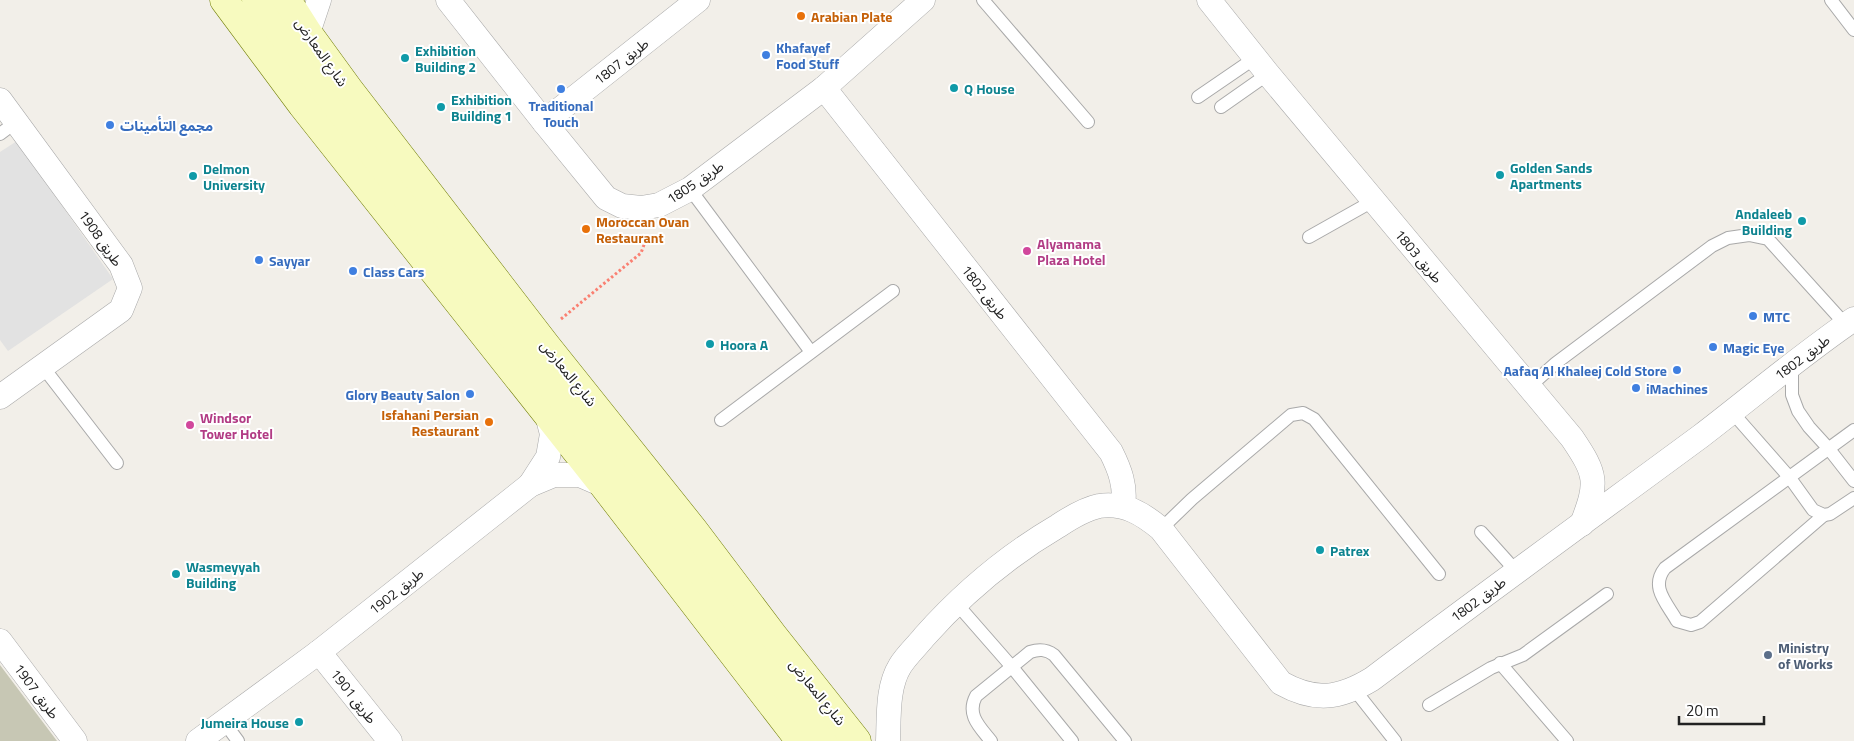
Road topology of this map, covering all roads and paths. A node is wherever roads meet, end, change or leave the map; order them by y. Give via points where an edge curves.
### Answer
1 (224, 0) edge
2 (256, 0) edge
3 (287, 0) edge
4 (319, 0) edge
5 (448, 0) edge
6 (698, 0) edge
7 (923, 0) edge
8 (983, 0) edge
9 (1209, 0) edge
10 (1831, 0) edge
11 (1854, 30) edge
12 (308, 33) junction
13 (1262, 66) junction
14 (824, 88) junction
15 (1198, 98) dead end
16 (0, 100) edge
17 (1221, 107) dead end
18 (544, 122) junction
19 (1088, 122) dead end
20 (8, 128) edge
21 (690, 189) junction
22 (1373, 201) junction
23 (659, 205) junction
24 (1309, 237) dead end
25 (893, 291) dead end
26 (1850, 321) edge
27 (546, 345) junction
28 (811, 352) junction
29 (1792, 364) junction
30 (43, 367) junction
31 (1529, 387) junction
32 (0, 397) edge
33 (1732, 412) junction
34 (548, 415) junction
35 (721, 420) dead end
36 (1854, 430) edge
37 (1829, 449) junction
38 (117, 463) dead end
39 (1790, 478) junction
40 (1854, 481) edge
41 (530, 485) junction
42 (603, 485) junction
43 (1854, 498) edge
44 (1123, 506) junction
45 (1824, 515) junction
46 (1582, 524) junction
47 (1161, 529) junction
48 (1481, 532) dead end
49 (1516, 571) junction
50 (1438, 574) dead end
51 (1607, 594) dead end
52 (956, 603) junction
53 (0, 642) edge
54 (320, 652) junction
55 (1500, 663) junction
56 (1012, 667) junction
57 (1354, 689) junction
58 (1429, 705) dead end
59 (224, 722) junction
60 (75, 741) edge
61 (198, 741) edge
62 (238, 741) edge
63 (390, 741) edge
64 (800, 741) edge
65 (826, 741) edge
66 (857, 741) edge
67 (888, 741) edge
68 (991, 741) edge
69 (1072, 741) edge
70 (1125, 741) edge
71 (1395, 741) edge
72 (1567, 741) edge

1 - 34 main road via 302,105
2 - 65 main road, شارع المعارض via 528,357 675,537
3 - 12 main road, شارع المعارض
4 - 12 street
5 - 18 street, طريق 1805
6 - 18 street, طريق 1807
7 - 14 street, طريق 1805
8 - 19 lane
9 - 13 street, طريق 1803
10 - 11 lane
12 - 27 main road, شارع المعارض
13 - 15 lane
13 - 17 lane
13 - 22 street, طريق 1803
14 - 21 street, طريق 1805
14 - 44 street, طريق 1802 via 1111,452 1122,480
16 - 20 street, طريق 1908
18 - 23 street, طريق 1805 via 606,198 622,206 641,208
20 - 30 street, طريق 1908 via 121,265 130,288 121,310
21 - 23 street, طريق 1805
21 - 28 lane
22 - 24 lane
22 - 31 street, طريق 1803
23 - 27 path via 641,253 560,320
25 - 28 lane
26 - 29 street, طريق 1802
26 - 31 lane via 1768,239 1749,235 1728,238 1712,246 1650,292
27 - 66 main road, شارع المعارض via 694,529
28 - 35 lane
29 - 33 street, طريق 1802
29 - 37 lane via 1792,395 1798,411
30 - 32 street, طريق 1908
30 - 38 lane
31 - 46 street, طريق 1803 via 1588,462 1593,479 1592,494
33 - 39 lane
33 - 46 street, طريق 1802
34 - 41 street via 552,434 548,457
34 - 42 main road
36 - 37 lane
37 - 39 lane
37 - 40 lane
39 - 45 lane via 1813,510
39 - 45 lane via 1665,568 1657,586 1677,621 1691,625 1700,622
41 - 42 street, طريق 1902 via 554,474 580,475
41 - 54 street, طريق 1902
42 - 64 main road
43 - 45 lane
44 - 47 street, طريق 1802 via 1144,515
44 - 52 street, طريق 1802 via 1099,506 1076,515 999,564
46 - 49 street, طريق 1802
47 - 50 lane via 1291,416 1303,413 1314,419
47 - 57 street, طريق 1802 via 1280,683 1310,695 1343,694
48 - 49 lane
49 - 57 street, طريق 1802 via 1372,679
51 - 55 lane via 1523,655
52 - 56 lane
52 - 67 street, طريق 1802 via 899,667 890,699
53 - 60 street, طريق 1907
54 - 59 street, طريق 1902
54 - 63 street, طريق 1901
55 - 58 lane
55 - 72 lane
56 - 68 lane via 976,696 972,703 974,719
56 - 69 lane
56 - 70 lane via 1030,652 1050,652
57 - 71 lane
59 - 61 street, طريق 1902
59 - 62 lane

